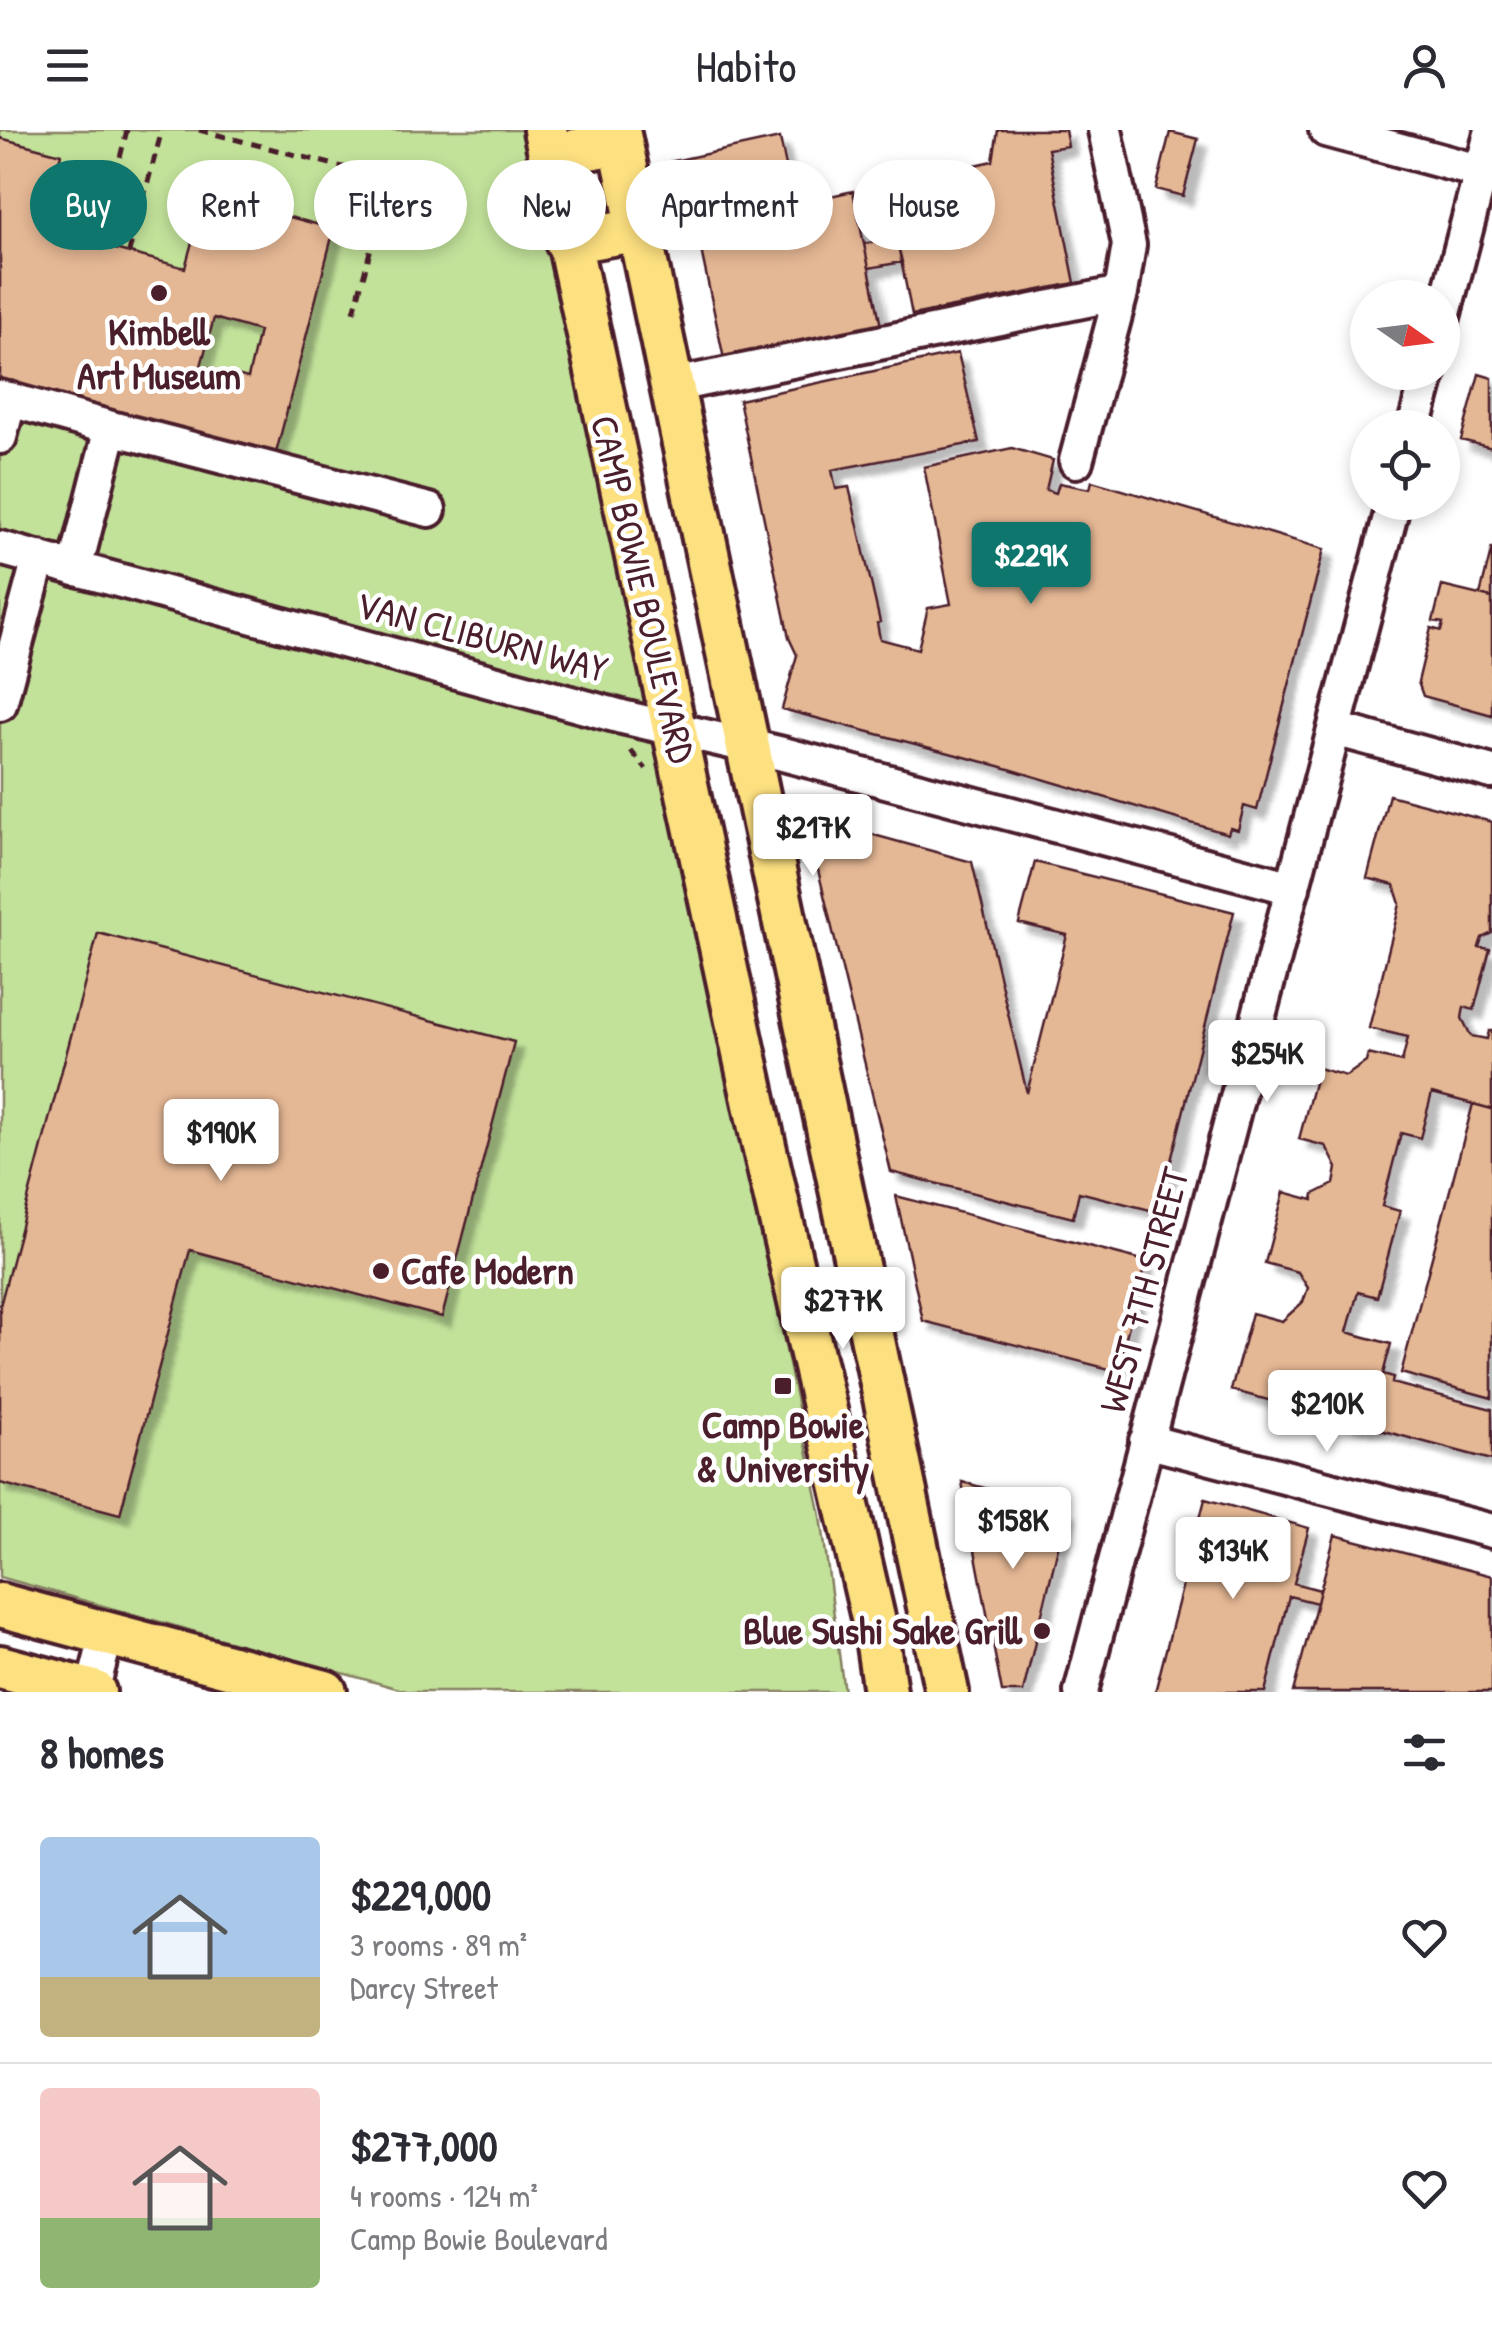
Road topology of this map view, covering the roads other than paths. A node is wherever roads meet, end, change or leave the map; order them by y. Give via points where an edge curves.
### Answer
1 (1105, 130) edge
2 (1326, 130) edge
3 (1492, 130) edge
4 (619, 136) edge
5 (547, 143) edge
6 (626, 168) edge
7 (1482, 172) junction
8 (570, 250) edge
9 (643, 250) edge
10 (1453, 280) edge
11 (1122, 293) junction
12 (670, 386) junction
13 (5, 398) edge
14 (111, 428) junction
15 (0, 437) edge
16 (1076, 461) dead end
17 (430, 510) dead end
18 (1389, 520) edge
19 (0, 548) edge
20 (38, 558) junction
21 (75, 568) junction
22 (0, 704) edge
23 (674, 730) junction
24 (1334, 730) junction
25 (747, 746) junction
26 (1492, 772) edge
27 (1292, 888) junction
28 (882, 1380) junction
29 (820, 1395) junction
30 (1146, 1440) junction
31 (1492, 1531) edge
32 (0, 1605) edge
33 (107, 1634) junction
34 (0, 1667) edge
35 (93, 1692) edge
36 (326, 1692) edge
37 (885, 1692) edge
38 (947, 1692) edge
39 (1081, 1692) edge

1 - 11 street via 1129,245
2 - 7 street
3 - 7 street
4 - 5 main road
4 - 6 main road, CAMP BOWIE BOULEVARD
7 - 10 street
8 - 23 main road, CAMP BOWIE BOULEVARD
9 - 12 main road, CAMP BOWIE BOULEVARD
11 - 12 street
11 - 16 street
12 - 25 main road, CAMP BOWIE BOULEVARD
13 - 14 street
13 - 15 street
14 - 17 street
14 - 21 street
18 - 24 street, WEST 7TH STREET
19 - 20 street, VAN CLIBURN WAY
20 - 21 street, VAN CLIBURN WAY
20 - 22 street
21 - 23 street, VAN CLIBURN WAY
23 - 25 street, VAN CLIBURN WAY
23 - 29 main road, CAMP BOWIE BOULEVARD
24 - 26 street
24 - 27 street, WEST 7TH STREET
25 - 27 street, VAN CLIBURN WAY
25 - 28 main road, CAMP BOWIE BOULEVARD
27 - 30 street, WEST 7TH STREET
28 - 29 main road
28 - 38 main road, CAMP BOWIE BOULEVARD
29 - 37 main road, CAMP BOWIE BOULEVARD
30 - 31 street
30 - 39 street, WEST 7TH STREET
32 - 33 main road
33 - 35 street
33 - 36 main road
34 - 35 main road

